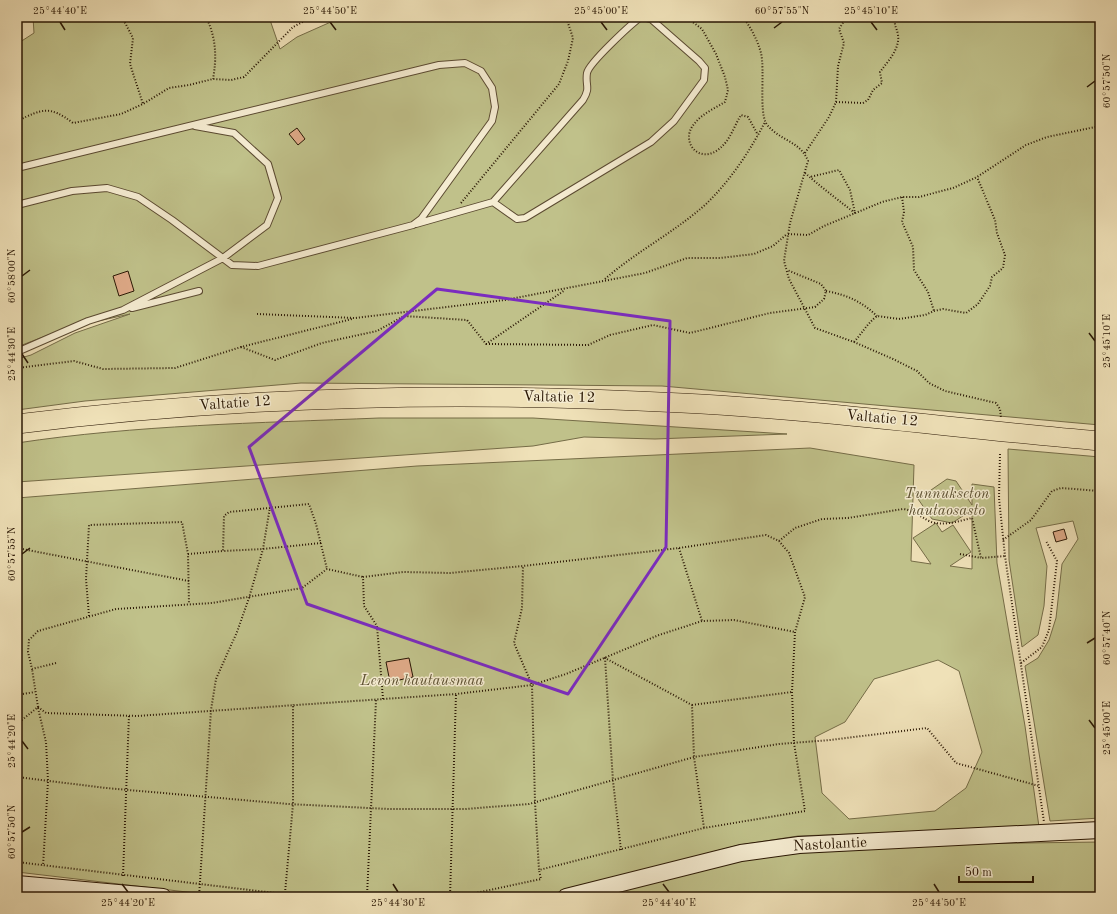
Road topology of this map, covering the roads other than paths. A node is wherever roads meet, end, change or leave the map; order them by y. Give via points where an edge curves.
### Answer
1 (642, 17) edge
2 (191, 125) junction
3 (17, 168) edge
4 (493, 202) junction
5 (17, 205) edge
6 (413, 225) junction
7 (223, 258) junction
8 (199, 291) dead end
9 (123, 310) junction
10 (17, 352) edge
11 (17, 424) edge
12 (1100, 441) edge
13 (1100, 830) edge
14 (17, 884) edge
15 (97, 894) edge
16 (163, 897) edge
17 (566, 897) edge

1 - 4 lane via 632,23 593,63 587,72 588,92 583,100
1 - 4 lane via 651,19 705,68 704,80 674,121 651,142 526,218 517,219
2 - 3 lane
2 - 6 lane via 439,65 465,63 481,71 492,88 495,107 492,121 421,219
2 - 7 lane via 234,133 268,164 278,198 267,225
4 - 6 lane
5 - 7 lane via 72,191 107,188 138,197
6 - 7 lane via 258,266 232,265
7 - 9 lane
8 - 9 lane
9 - 10 lane via 88,321
11 - 12 highway, Valtatie 12 via 91,415 301,400 492,397 764,408
13 - 17 main road, Nastolantie via 800,845 748,852 677,867
14 - 15 main road
15 - 16 main road

